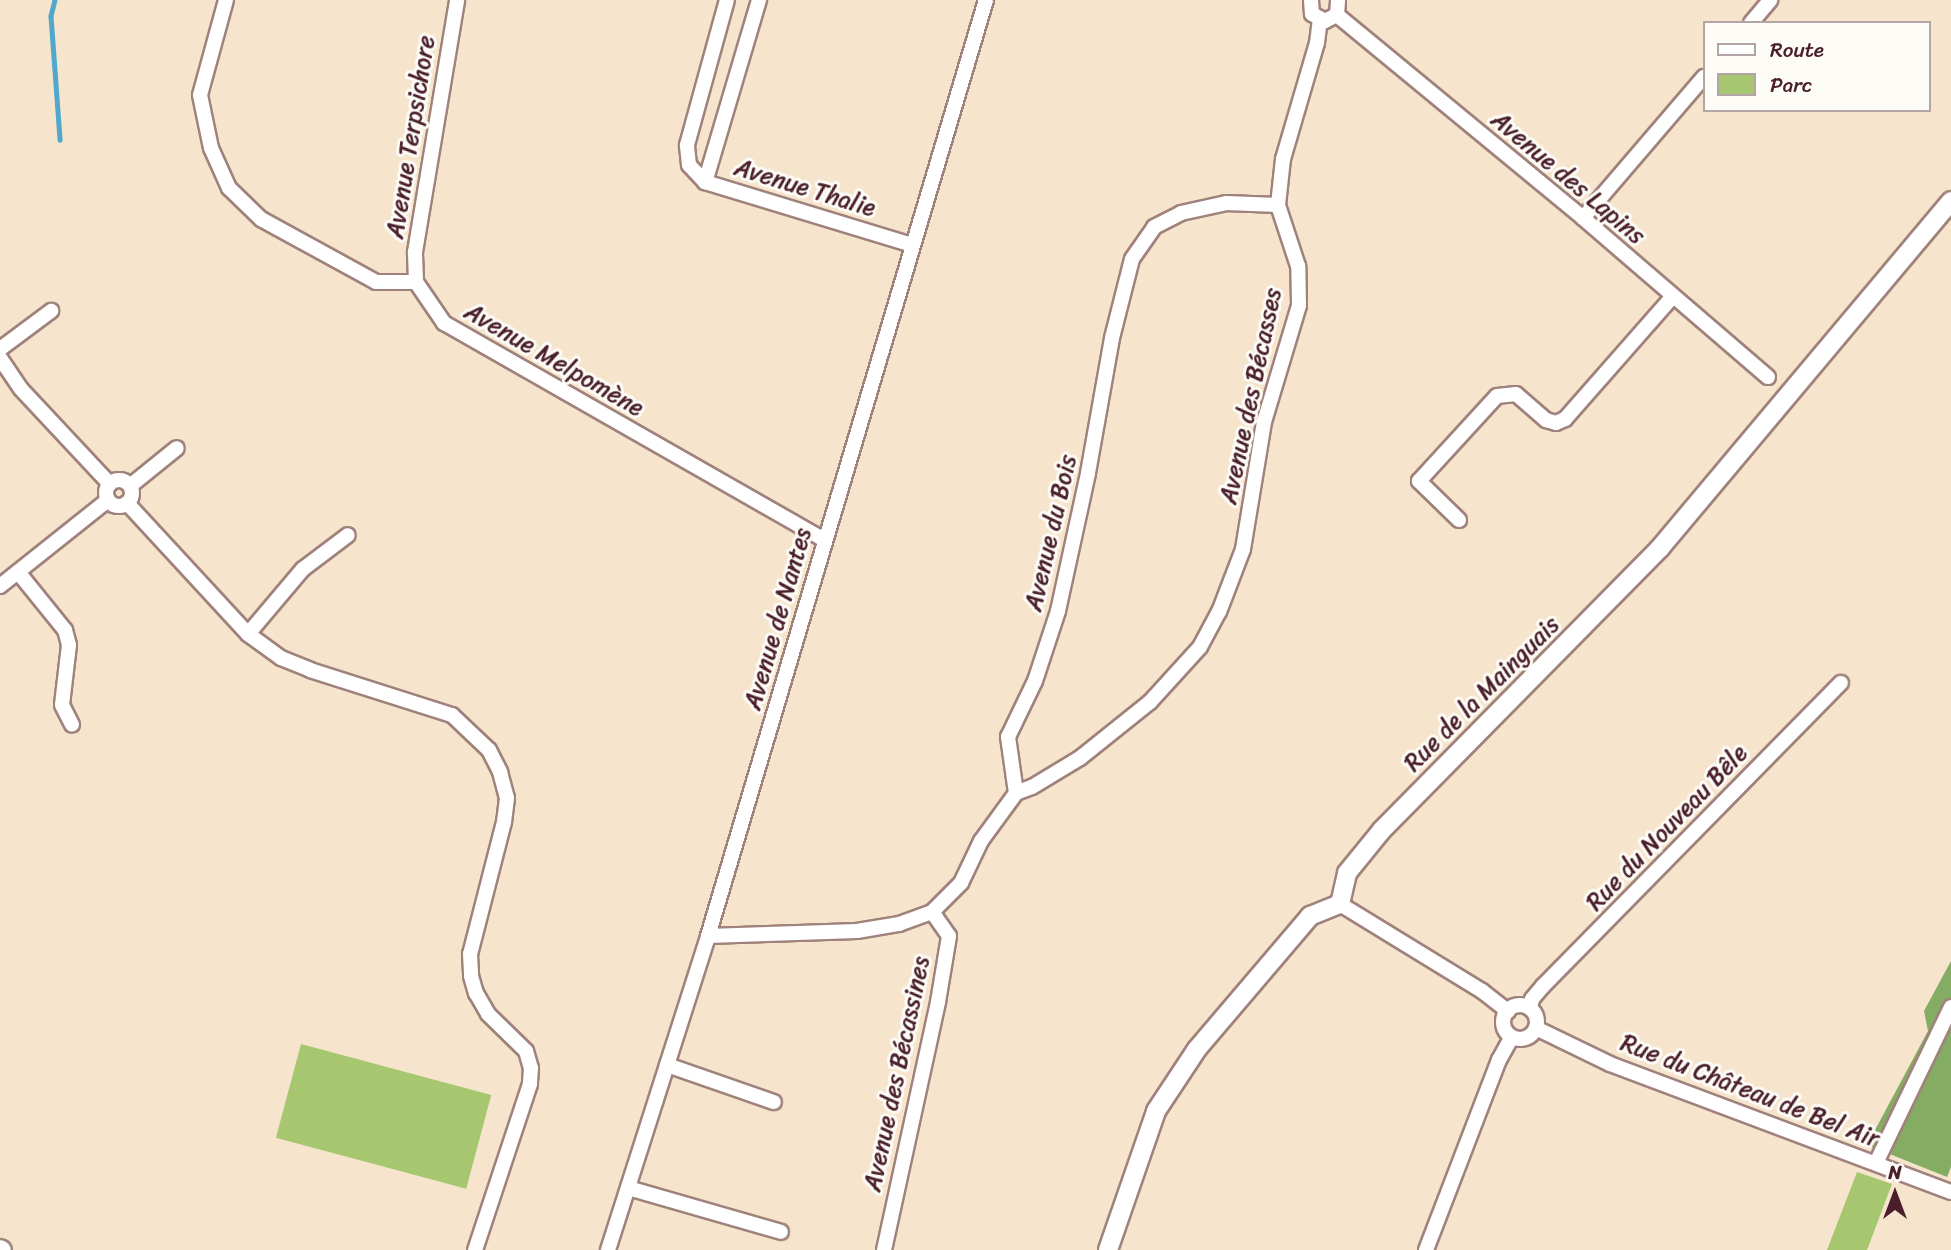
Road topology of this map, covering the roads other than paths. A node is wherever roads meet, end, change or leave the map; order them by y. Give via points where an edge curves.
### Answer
1 (226, 0) edge
2 (457, 0) edge
3 (727, 0) edge
4 (760, 0) edge
5 (986, 0) edge
6 (1311, 0) edge
7 (1770, 0) edge
8 (1338, 7) edge
9 (1320, 20) junction
10 (1753, 21) edge
11 (1702, 79) edge
12 (705, 182) junction
13 (1951, 201) edge
14 (1278, 205) junction
15 (1583, 218) junction
16 (913, 245) junction
17 (416, 282) junction
18 (1672, 297) junction
19 (51, 311) dead end
20 (0, 349) edge
21 (0, 358) edge
22 (1768, 377) dead end
23 (177, 448) dead end
24 (110, 484) junction
25 (130, 486) junction
26 (108, 500) junction
27 (127, 503) junction
28 (1459, 520) dead end
29 (348, 535) dead end
30 (825, 540) junction
31 (18, 572) junction
32 (0, 586) edge
33 (248, 634) junction
34 (1841, 683) dead end
35 (72, 724) dead end
36 (1016, 793) junction
37 (1340, 904) junction
38 (932, 912) junction
39 (708, 936) junction
40 (1951, 1007) edge
41 (1530, 1008) junction
42 (1508, 1011) junction
43 (1536, 1028) junction
44 (1512, 1037) junction
45 (667, 1065) junction
46 (774, 1102) dead end
47 (1876, 1163) junction
48 (628, 1188) junction
49 (1951, 1192) edge
50 (781, 1232) dead end
51 (475, 1250) edge
52 (608, 1250) edge
53 (884, 1250) edge
54 (1108, 1250) edge
55 (1426, 1250) edge

1 - 17 street via 200,96 211,148 229,188 261,219 376,282
2 - 17 street, Avenue Terpsichore via 415,251
3 - 12 street via 687,145 689,165
4 - 12 street, Avenue Thalie
5 - 16 street, Avenue de Nantes
6 - 9 street via 1312,14
7 - 10 street
8 - 9 street via 1329,20
8 - 15 street, Avenue des Lapins
9 - 14 street via 1283,159
11 - 15 street
12 - 16 street, Avenue Thalie
13 - 37 street, Rue de la Mainguais via 1660,548 1382,830 1347,873
14 - 36 street, Avenue des Bécasses via 1298,266 1299,305 1264,422 1243,549 1219,612 1200,647 1150,702 1080,758
14 - 36 street, Avenue du Bois via 1226,203 1181,213 1154,227 1132,259 1117,312 1058,611 1035,681 1008,737
15 - 18 street, Avenue des Lapins
16 - 30 street, Avenue de Nantes
17 - 30 street, Avenue Melpomène via 444,323
18 - 22 street, Avenue des Lapins
18 - 28 street via 1565,419 1556,423 1546,420 1516,394 1497,397 1419,481
19 - 20 street
21 - 24 street via 21,389
23 - 25 street
24 - 25 street via 121,480
24 - 26 street
25 - 27 street via 132,496
26 - 27 street via 117,506
26 - 31 street
27 - 33 street
29 - 33 street via 303,569
30 - 39 street, Avenue de Nantes
31 - 32 street
31 - 35 street via 65,630 69,645 62,705
33 - 51 street via 281,658 310,670 452,715 489,750 500,772 507,798 504,822 470,954 471,976 488,1014 526,1051 530,1084
34 - 41 street, Rue du Nouveau Bêle via 1544,986
36 - 38 street via 981,841 961,883
37 - 42 street
37 - 54 street via 1310,916 1197,1049 1156,1111
38 - 39 street via 857,932
38 - 53 street, Avenue des Bécassines via 948,936
39 - 45 street, Avenue de Nantes
40 - 47 street
41 - 42 street via 1521,1005
41 - 43 street
42 - 44 street via 1504,1025
43 - 44 street via 1528,1037
43 - 47 street, Rue du Château de Bel Air via 1610,1064
44 - 55 street
45 - 46 street
45 - 48 street, Avenue de Nantes
47 - 49 street, Rue du Château de Bel Air
48 - 50 street
48 - 52 street, Avenue de Nantes

